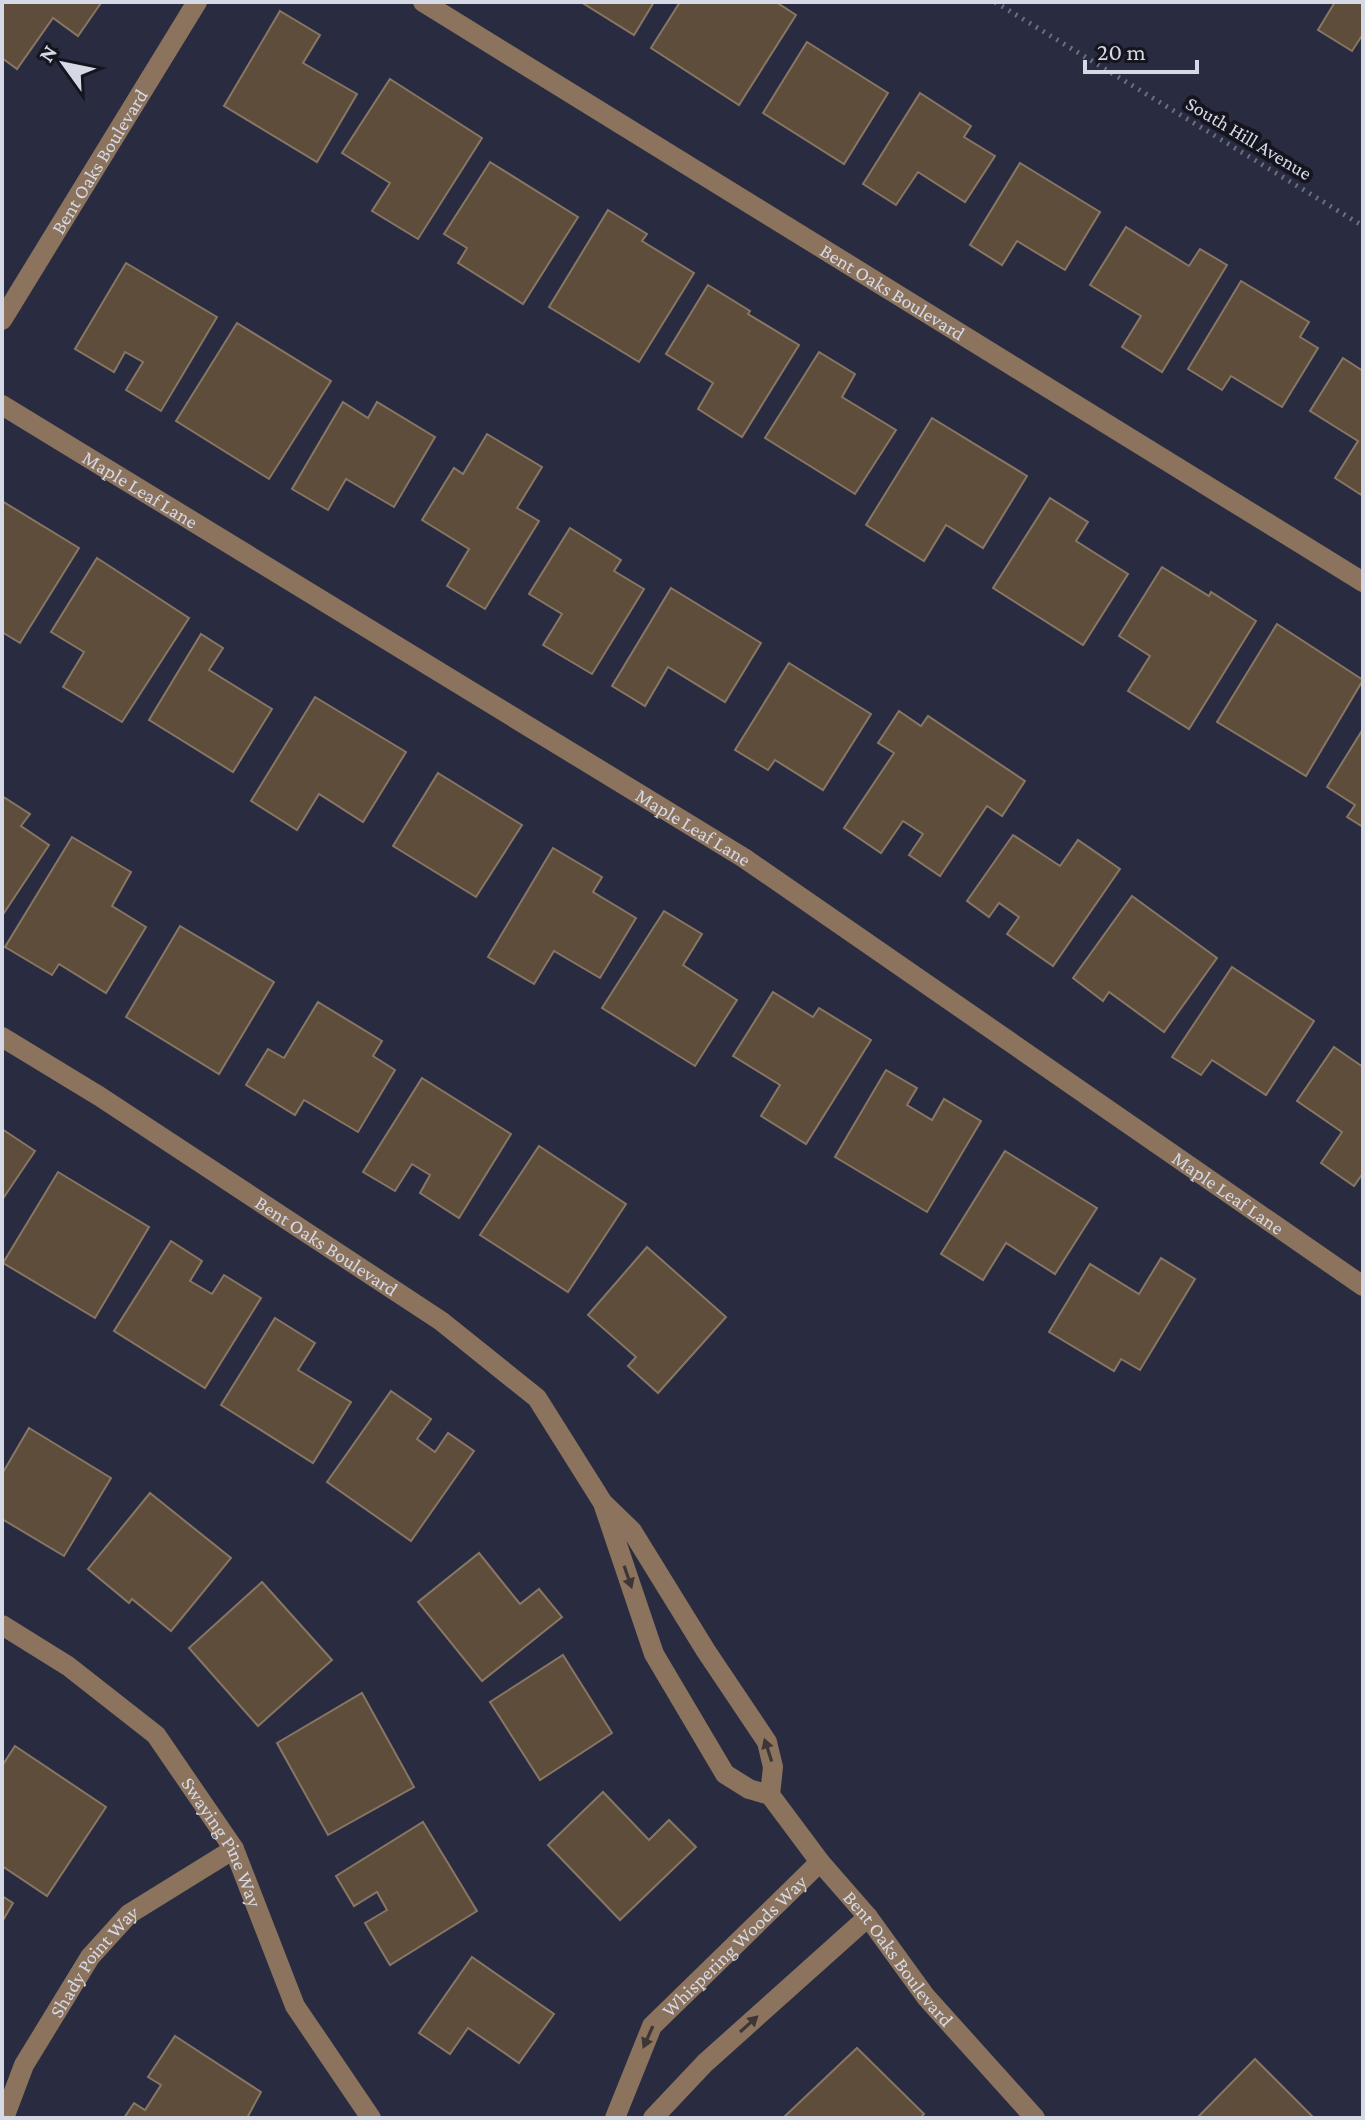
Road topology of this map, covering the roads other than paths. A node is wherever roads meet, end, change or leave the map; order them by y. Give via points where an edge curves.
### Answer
1 (197, 2) edge
2 (423, 2) edge
3 (2, 320) edge
4 (2, 405) edge
5 (1363, 582) edge
6 (2, 1037) edge
7 (1363, 1286) edge
8 (603, 1503) junction
9 (2, 1625) edge
10 (770, 1795) junction
11 (234, 1849) junction
12 (820, 1862) junction
13 (868, 1917) junction
14 (4, 2118) edge
15 (371, 2118) edge
16 (615, 2118) edge
17 (653, 2118) edge
18 (1035, 2118) edge

1 - 3 street, Bent Oaks Boulevard
2 - 5 street, Bent Oaks Boulevard
4 - 7 street, Maple Leaf Lane via 744,858
6 - 8 street, Bent Oaks Boulevard via 441,1321 537,1398
10 -> 8 street, Bent Oaks Boulevard via 773,1767 767,1742 632,1531
8 -> 10 street, Bent Oaks Boulevard via 654,1654 725,1774
9 - 11 street, Swaying Pine Way via 68,1666 156,1735
10 - 12 street, Bent Oaks Boulevard
11 - 14 street, Shady Point Way via 129,1914 90,1957 24,2065
11 - 15 street, Swaying Pine Way via 295,2006
12 - 13 street, Bent Oaks Boulevard
12 -> 16 street, Whispering Woods Way via 652,2026
17 -> 13 street via 705,2063
13 - 18 street, Bent Oaks Boulevard via 926,1997

